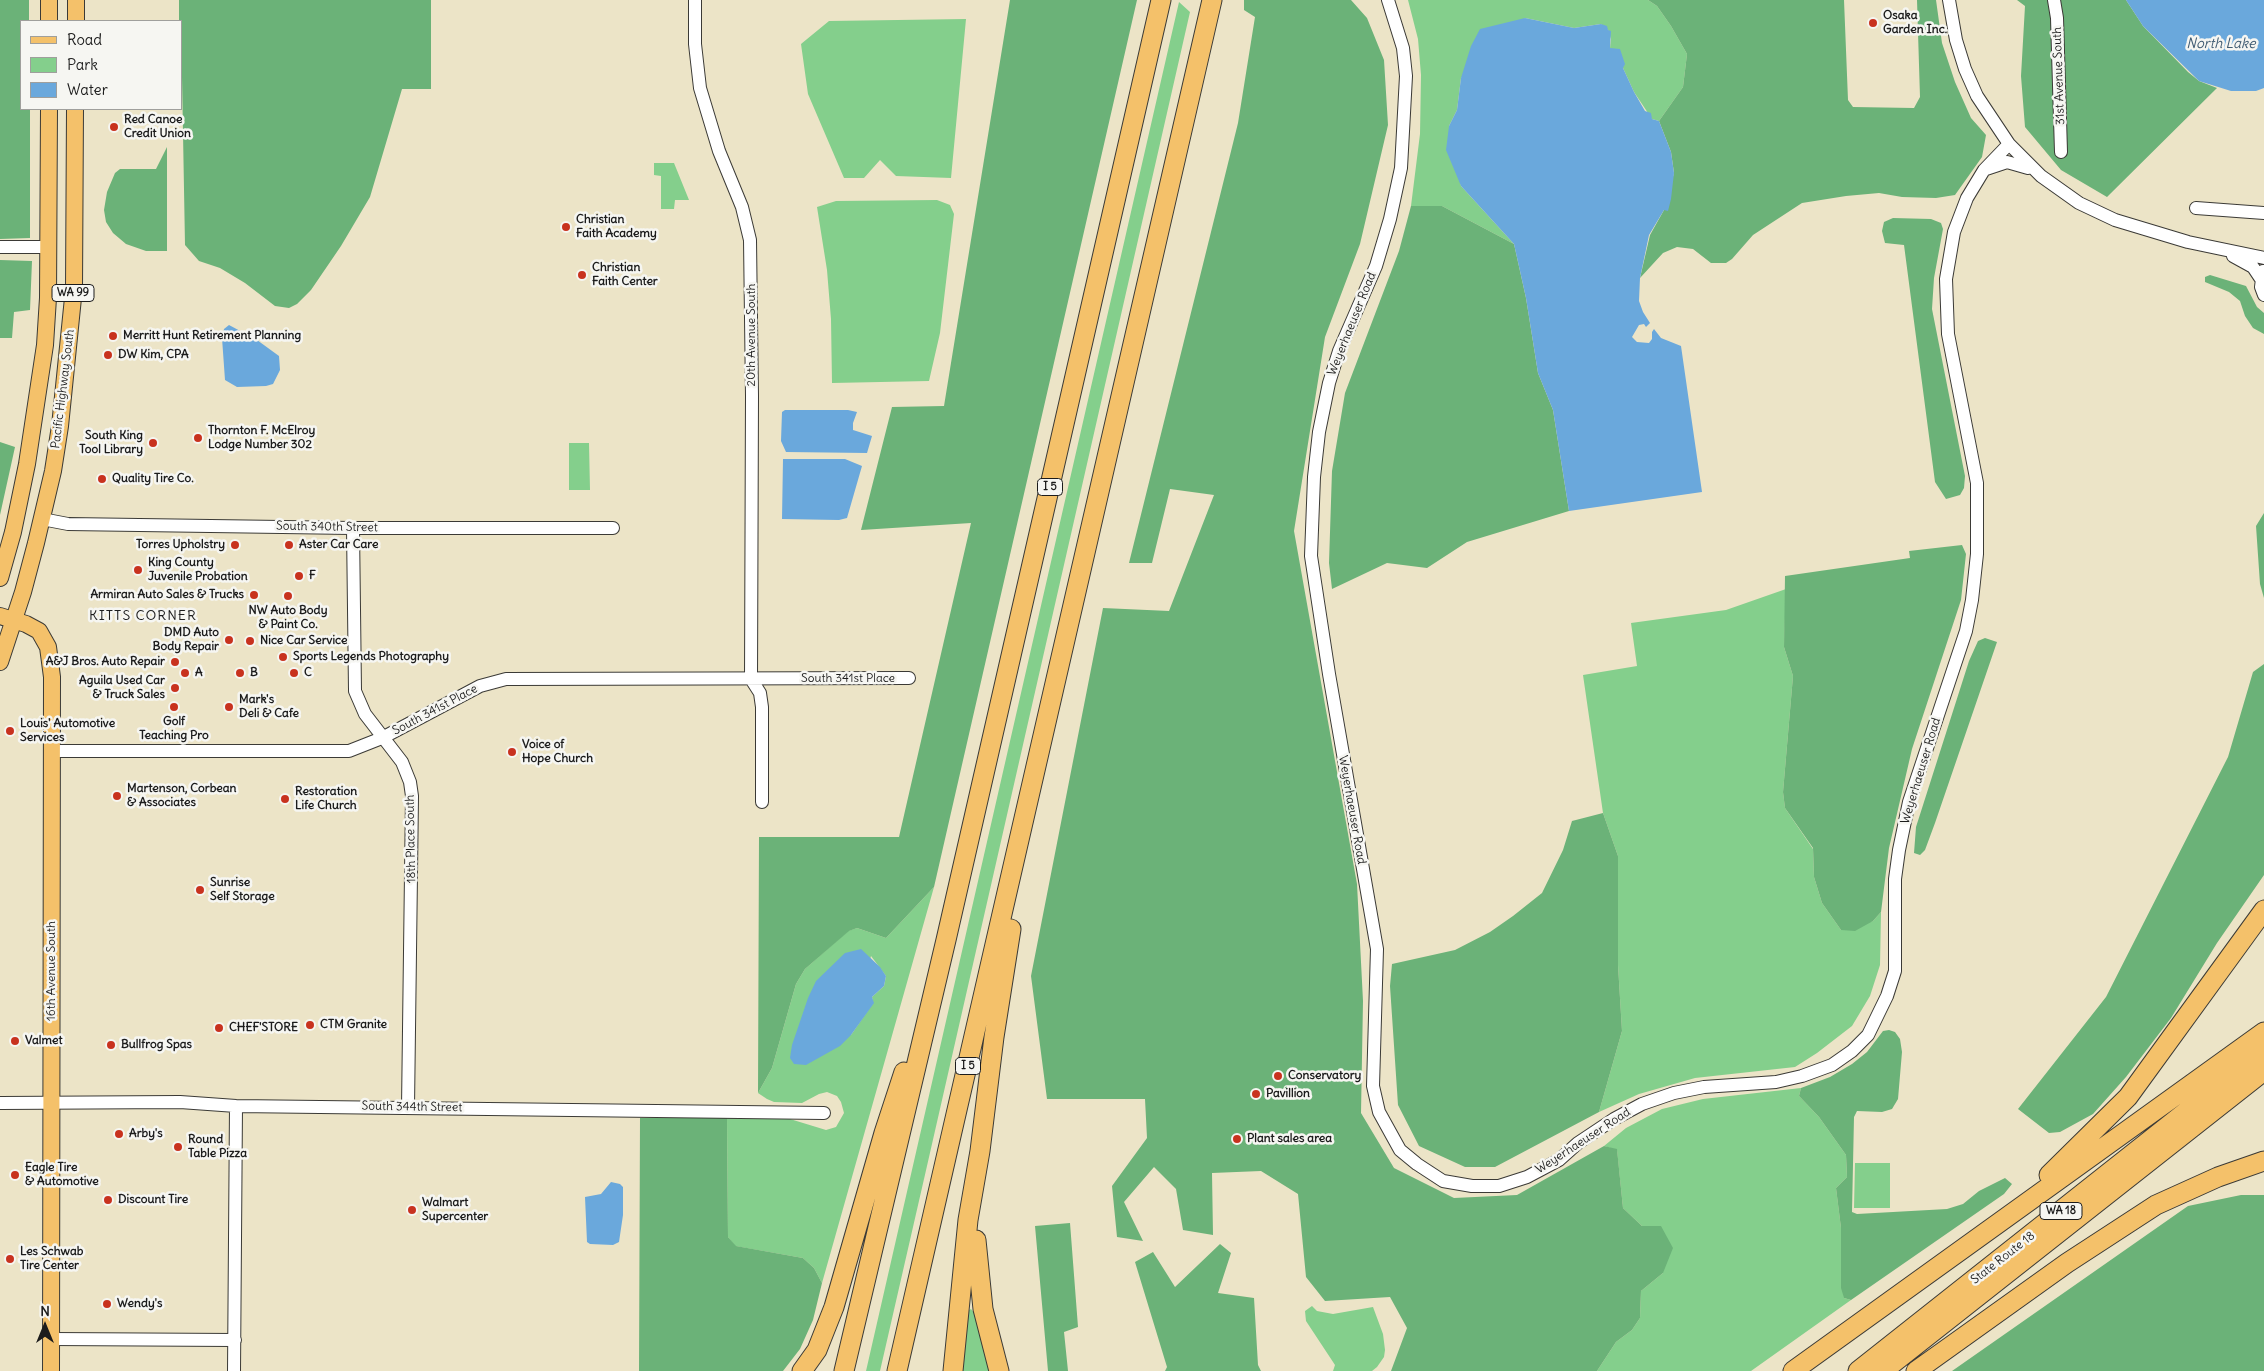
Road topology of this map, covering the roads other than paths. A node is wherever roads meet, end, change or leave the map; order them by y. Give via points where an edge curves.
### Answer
1 (49, 0) edge
2 (76, 0) edge
3 (695, 0) edge
4 (1388, 0) edge
5 (1949, 0) edge
6 (2054, 0) edge
7 (1161, 1) edge
8 (1210, 6) edge
9 (49, 20) edge
10 (76, 20) edge
11 (49, 110) edge
12 (75, 110) edge
13 (2009, 144) junction
14 (2061, 152) dead end
15 (1984, 170) junction
16 (2036, 171) junction
17 (49, 186) junction
18 (2196, 208) dead end
19 (2264, 213) edge
20 (0, 247) edge
21 (48, 248) junction
22 (2218, 249) junction
23 (2264, 258) edge
24 (2262, 275) edge
25 (74, 288) junction
26 (2264, 295) edge
27 (42, 519) junction
28 (353, 528) junction
29 (613, 528) dead end
30 (0, 578) edge
31 (7, 618) edge
32 (0, 662) edge
33 (910, 678) dead end
34 (751, 679) junction
35 (382, 738) junction
36 (53, 750) junction
37 (1038, 762) junction
38 (762, 802) dead end
39 (2264, 910) edge
40 (946, 940) junction
41 (2264, 1032) edge
42 (2264, 1050) edge
43 (2264, 1071) edge
44 (0, 1103) edge
45 (52, 1103) junction
46 (236, 1106) junction
47 (408, 1107) junction
48 (824, 1113) dead end
49 (980, 1151) junction
50 (2264, 1161) edge
51 (2009, 1214) junction
52 (51, 1340) junction
53 (235, 1340) junction
54 (51, 1371) edge
55 (234, 1371) edge
56 (802, 1371) edge
57 (844, 1371) edge
58 (897, 1371) edge
59 (953, 1371) edge
60 (999, 1371) edge
61 (1793, 1371) edge
62 (1858, 1371) edge
63 (1883, 1371) edge
64 (1916, 1371) edge

1 - 9 main road
2 - 10 main road
3 - 34 street, 20th Avenue South via 696,68 701,92 719,151 742,207 750,240
4 - 15 street, Weyerhaeuser Road via 1403,48 1406,76 1401,168 1376,266 1339,351 1329,384 1314,476 1311,556 1376,949 1375,1095 1379,1112 1400,1150 1443,1181 1499,1186 1527,1177 1559,1160 1578,1143 1642,1104 1704,1087 1776,1082 1802,1076 1832,1065 1852,1051 1872,1028 1895,971 1895,878 1909,802 1958,658 1972,600 1978,554 1977,483 1948,334 1946,294 1957,223
5 - 13 street via 1965,69 1977,96
6 - 14 street, 31st Avenue South
7 - 40 highway, I 5
8 - 37 highway, I 5
11 - 17 main road, Pacific Highway South / WA 99
12 - 25 main road, Pacific Highway South / WA 99
13 - 15 street, Weyerhaeuser Road
13 - 16 street
15 - 16 street via 2007,162
16 - 22 street via 2071,198 2115,220
17 - 21 main road, Pacific Highway South / WA 99
17 - 25 main road via 59,238 59,282 61,288
18 - 19 street
20 - 21 street
21 - 30 main road, Pacific Highway South / WA 99 via 48,298 41,382 22,490
22 - 23 street
22 - 24 street via 2248,263
24 - 26 street
25 - 27 main road, Pacific Highway South / WA 99 via 60,426
27 - 28 street, South 340th Street via 68,524
27 - 31 main road, Pacific Highway South / WA 99
28 - 29 street, South 340th Street
28 - 35 street, 18th Place South via 354,685 365,714
31 - 32 main road, Pacific Highway South / WA 99
31 - 36 main road, 16th Avenue South via 39,631 48,647 53,695
33 - 34 street, South 341st Place
34 - 35 street, South 341st Place via 506,679 480,686
34 - 38 street via 760,694 762,707
35 - 36 street, South 341st Place via 359,749 339,752
35 - 47 street, 18th Place South via 406,772 412,796
36 - 45 main road, 16th Avenue South
37 - 49 highway via 994,1037
37 - 58 highway, I 5
39 - 51 highway via 2128,1097
40 - 56 highway via 884,1133 834,1307 817,1350
40 - 57 highway, I 5
41 - 51 highway
42 - 62 highway, State Route 18 / WA 18
43 - 63 highway, State Route 18 / WA 18
44 - 45 street, South 344th Street
45 - 46 street, South 344th Street via 180,1102
45 - 52 main road, 16th Avenue South
46 - 47 street, South 344th Street
46 - 53 street
47 - 48 street, South 344th Street
49 - 59 highway via 968,1220
49 - 60 highway via 977,1264 984,1316
50 - 64 highway via 2178,1194 2149,1209
51 - 61 highway
52 - 53 street
52 - 54 main road, 16th Avenue South
53 - 55 street

